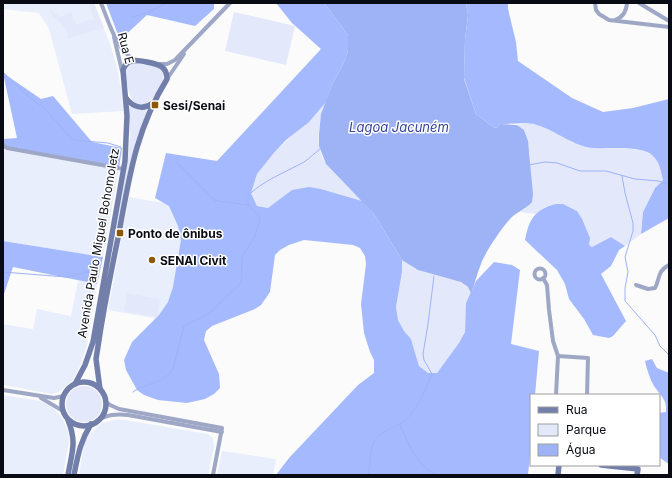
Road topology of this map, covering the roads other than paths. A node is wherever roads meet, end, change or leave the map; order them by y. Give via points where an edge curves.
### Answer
1 (101, 3) edge
2 (595, 3) edge
3 (627, 3) edge
4 (639, 3) edge
5 (228, 4) edge
6 (614, 20) junction
7 (669, 21) edge
8 (111, 27) junction
9 (669, 27) edge
10 (190, 46) junction
11 (136, 60) junction
12 (158, 64) junction
13 (123, 73) junction
14 (168, 79) junction
15 (126, 98) junction
16 (154, 103) junction
17 (3, 145) edge
18 (124, 169) junction
19 (669, 265) edge
20 (544, 278) dead end
21 (636, 285) dead end
22 (558, 356) junction
23 (75, 384) junction
24 (100, 389) junction
25 (3, 390) edge
26 (556, 394) edge
27 (587, 394) edge
28 (39, 396) junction
29 (64, 396) junction
30 (105, 401) junction
31 (63, 411) junction
32 (67, 418) junction
33 (97, 421) junction
34 (91, 424) junction
35 (222, 430) junction
36 (612, 466) edge
37 (638, 472) edge
38 (68, 475) edge
39 (74, 475) edge
40 (213, 475) edge

1 - 8 street, Rua E
2 - 6 street via 599,14
3 - 6 street via 624,14
4 - 7 street
5 - 10 street, Avenida Paulo Miguel Bohomoletz
6 - 9 street
8 - 11 street, Rua E via 124,52
8 - 13 street, Rua E
10 - 12 street, Avenida Paulo Miguel Bohomoletz via 173,62
10 - 14 street, Avenida Paulo Miguel Bohomoletz
11 - 12 street, Avenida Paulo Miguel Bohomoletz
11 - 13 street via 127,63
12 - 14 street via 165,70
13 - 15 street, Avenida Paulo Miguel Bohomoletz
14 - 16 street, Avenida Paulo Miguel Bohomoletz
15 - 16 street via 139,107 147,107
15 - 18 street, Avenida Paulo Miguel Bohomoletz via 128,131
16 - 24 street, Avenida Paulo Miguel Bohomoletz via 139,139 129,177 96,359
17 - 18 street via 7,148
18 - 23 street, Avenida Paulo Miguel Bohomoletz via 93,342
19 - 21 street via 659,274 655,288 648,289
20 - 22 street
22 - 26 street
22 - 27 street via 588,358
23 - 24 street via 87,382
23 - 29 street
24 - 30 street
25 - 28 street
28 - 29 street
28 - 31 street
29 - 31 street
30 - 33 street via 104,412
30 - 35 street via 119,409
31 - 32 street
32 - 34 street via 78,425
32 - 38 street via 74,442
33 - 34 street
33 - 35 street via 105,416 117,414
34 - 39 street via 78,449
35 - 40 street
36 - 37 street

